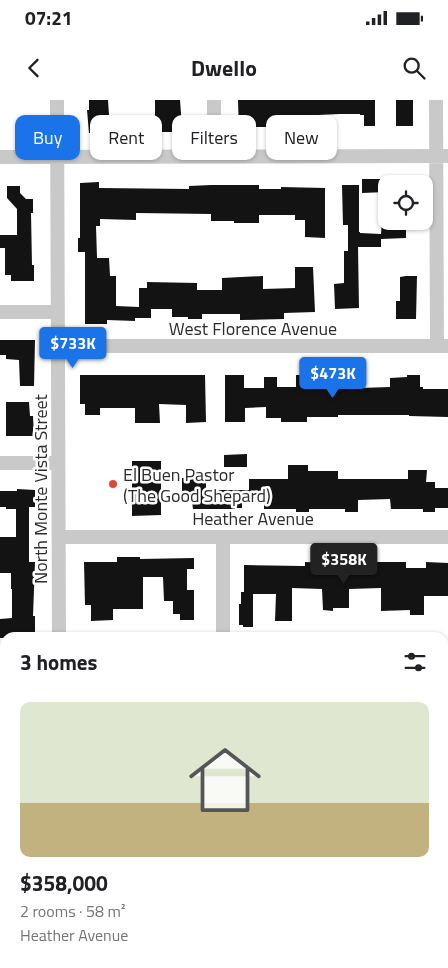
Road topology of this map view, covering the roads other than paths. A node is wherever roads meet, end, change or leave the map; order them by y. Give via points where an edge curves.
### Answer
1 (57, 100) edge
2 (214, 100) edge
3 (436, 100) edge
4 (57, 115) edge
5 (214, 115) edge
6 (0, 156) edge
7 (15, 156) edge
8 (80, 156) edge
9 (172, 156) edge
10 (256, 156) edge
11 (442, 156) edge
12 (57, 160) edge
13 (0, 312) edge
14 (58, 312) junction
15 (58, 346) junction
16 (442, 346) edge
17 (0, 463) edge
18 (58, 463) junction
19 (59, 537) junction
20 (223, 537) junction
21 (448, 537) edge
22 (59, 632) edge
23 (223, 632) edge

1 - 4 street, North Monte Vista Street
2 - 5 street
3 - 11 street
6 - 7 street
8 - 9 street
10 - 11 street
11 - 16 street
12 - 14 street, North Monte Vista Street
13 - 14 street
14 - 15 street, North Monte Vista Street
15 - 16 street, West Florence Avenue
15 - 18 street, North Monte Vista Street
17 - 18 street
18 - 19 street, North Monte Vista Street
19 - 20 street, Heather Avenue
19 - 22 street, North Monte Vista Street
20 - 21 street, Heather Avenue
20 - 23 street

